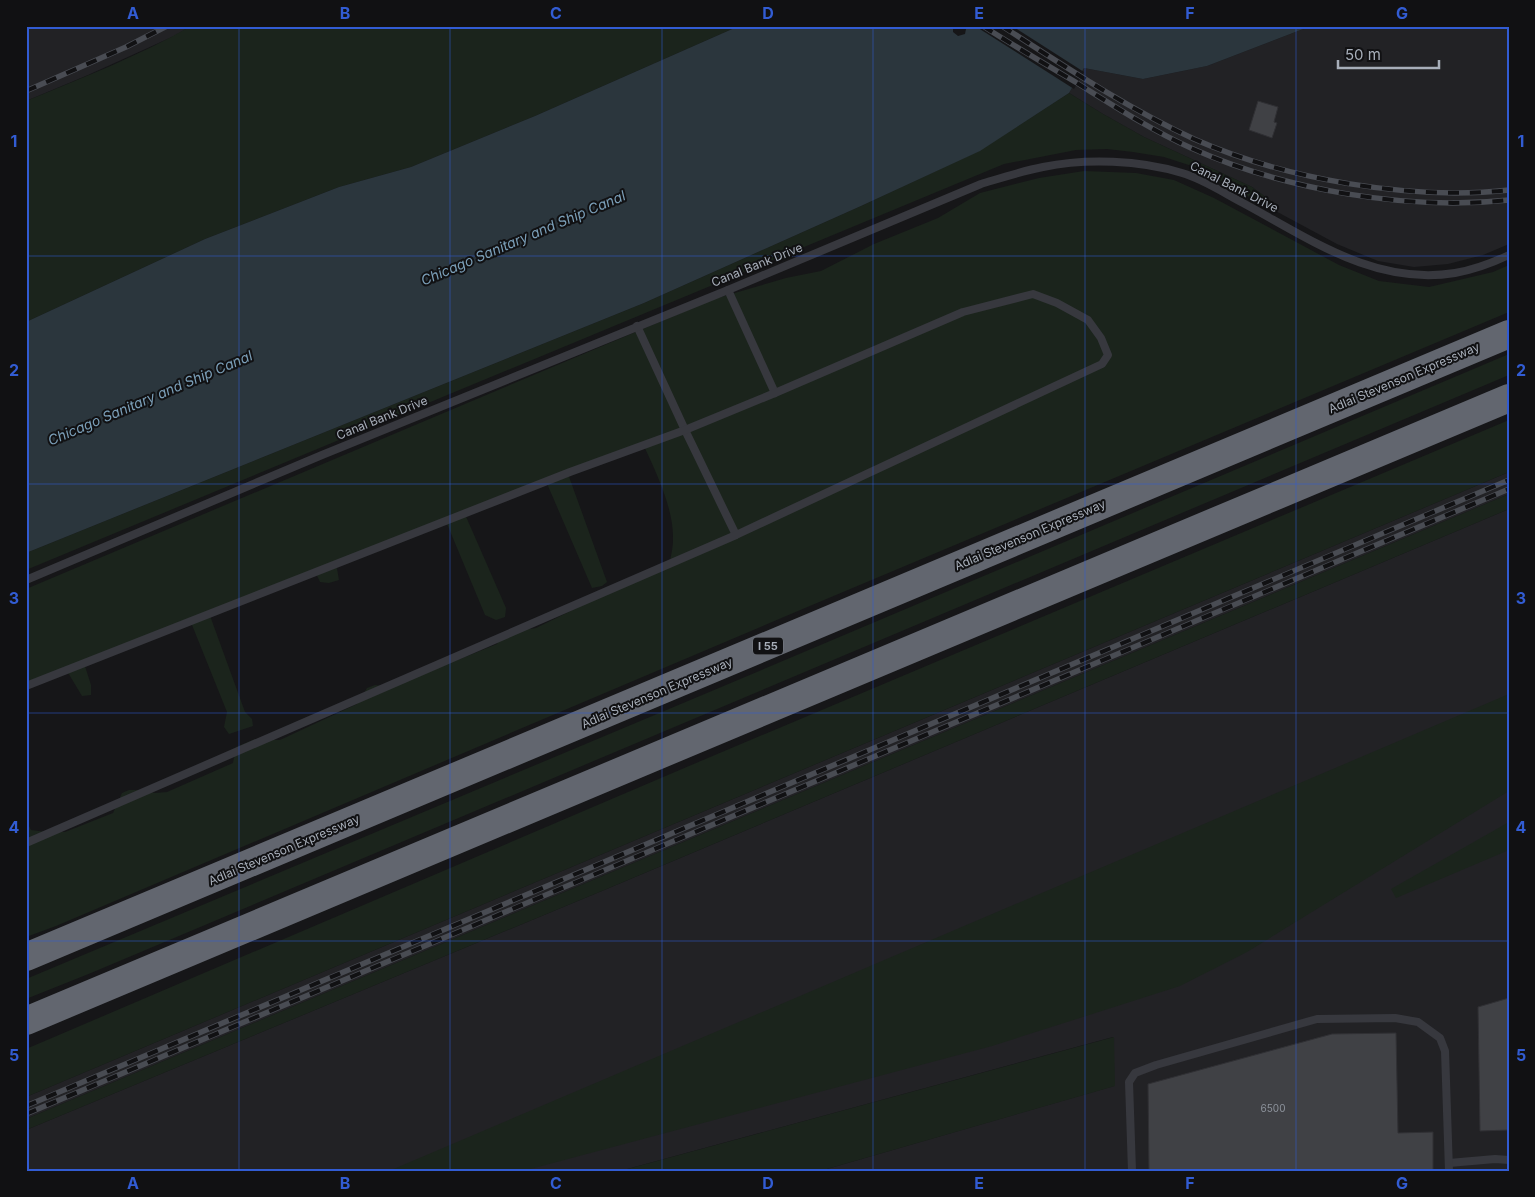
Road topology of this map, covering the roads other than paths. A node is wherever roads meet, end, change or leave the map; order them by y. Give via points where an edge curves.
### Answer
1 (1509, 255) edge
2 (728, 290) junction
3 (637, 326) junction
4 (1509, 334) edge
5 (775, 393) junction
6 (1509, 398) edge
7 (685, 430) junction
8 (736, 535) junction
9 (26, 580) edge
10 (26, 686) edge
11 (26, 843) edge
12 (26, 957) edge
13 (26, 1020) edge
14 (1509, 1160) edge
15 (1449, 1167) edge
16 (1132, 1171) edge

1 - 2 lane, Canal Bank Drive via 1456,273 1431,276 1386,271 1340,255 1185,174 1135,164 1074,163 1044,166 981,184
2 - 3 lane, Canal Bank Drive
2 - 5 lane
3 - 7 lane
3 - 9 lane, Canal Bank Drive
4 - 12 highway, Adlai Stevenson Expressway / I 55
5 - 7 lane
5 - 8 lane via 963,312 1034,294 1088,320 1108,355 1102,364
6 - 13 highway
7 - 8 lane
7 - 10 lane
8 - 11 lane
14 - 15 lane via 1495,1159
15 - 16 lane via 1445,1051 1440,1038 1418,1022 1395,1018 1326,1018 1135,1073 1129,1082

